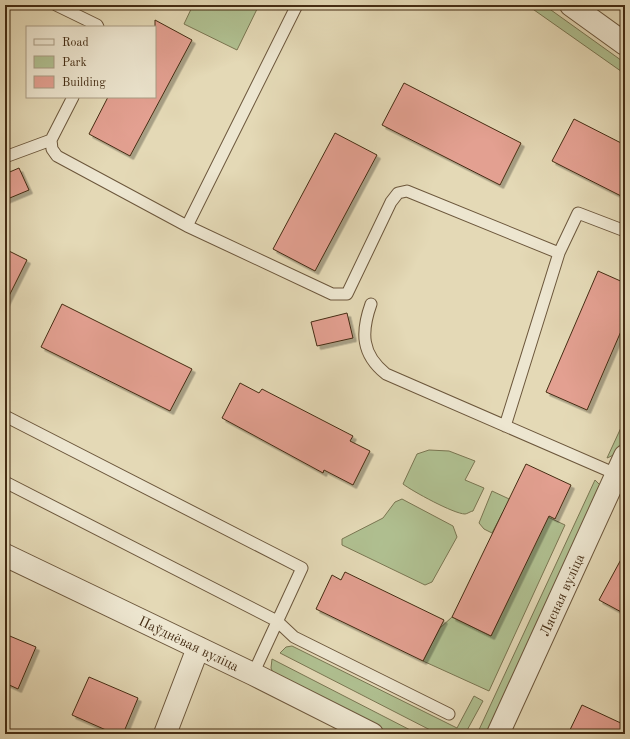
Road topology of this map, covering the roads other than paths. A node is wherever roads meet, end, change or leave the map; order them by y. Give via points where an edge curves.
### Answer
1 (56, 5) edge
2 (297, 5) edge
3 (571, 5) edge
4 (98, 26) edge
5 (625, 44) edge
6 (72, 98) edge
7 (51, 140) junction
8 (5, 157) edge
9 (187, 226) junction
10 (625, 231) edge
11 (558, 253) junction
12 (371, 304) dead end
13 (5, 416) edge
14 (505, 426) junction
15 (621, 465) edge
16 (5, 482) edge
17 (5, 556) edge
18 (277, 621) junction
19 (198, 648) junction
20 (253, 674) junction
21 (449, 714) dead end
22 (164, 734) edge
23 (372, 734) edge
24 (498, 734) edge

1 - 4 lane
2 - 9 lane
3 - 5 street
6 - 7 lane
7 - 8 lane
7 - 9 lane via 52,149 57,156
9 - 11 lane via 332,294 347,294 391,202 398,193 407,191
10 - 11 lane via 578,212
11 - 14 lane
12 - 14 lane via 364,322 363,334 370,357 376,366 386,374
13 - 18 lane via 302,568
14 - 15 lane
15 - 24 street, Лясная вуліца
16 - 18 lane
17 - 19 street, Паўднёвая вуліца
18 - 20 lane
18 - 21 lane via 294,637
19 - 20 street, Паўднёвая вуліца
19 - 22 street
20 - 23 street, Паўднёвая вуліца

